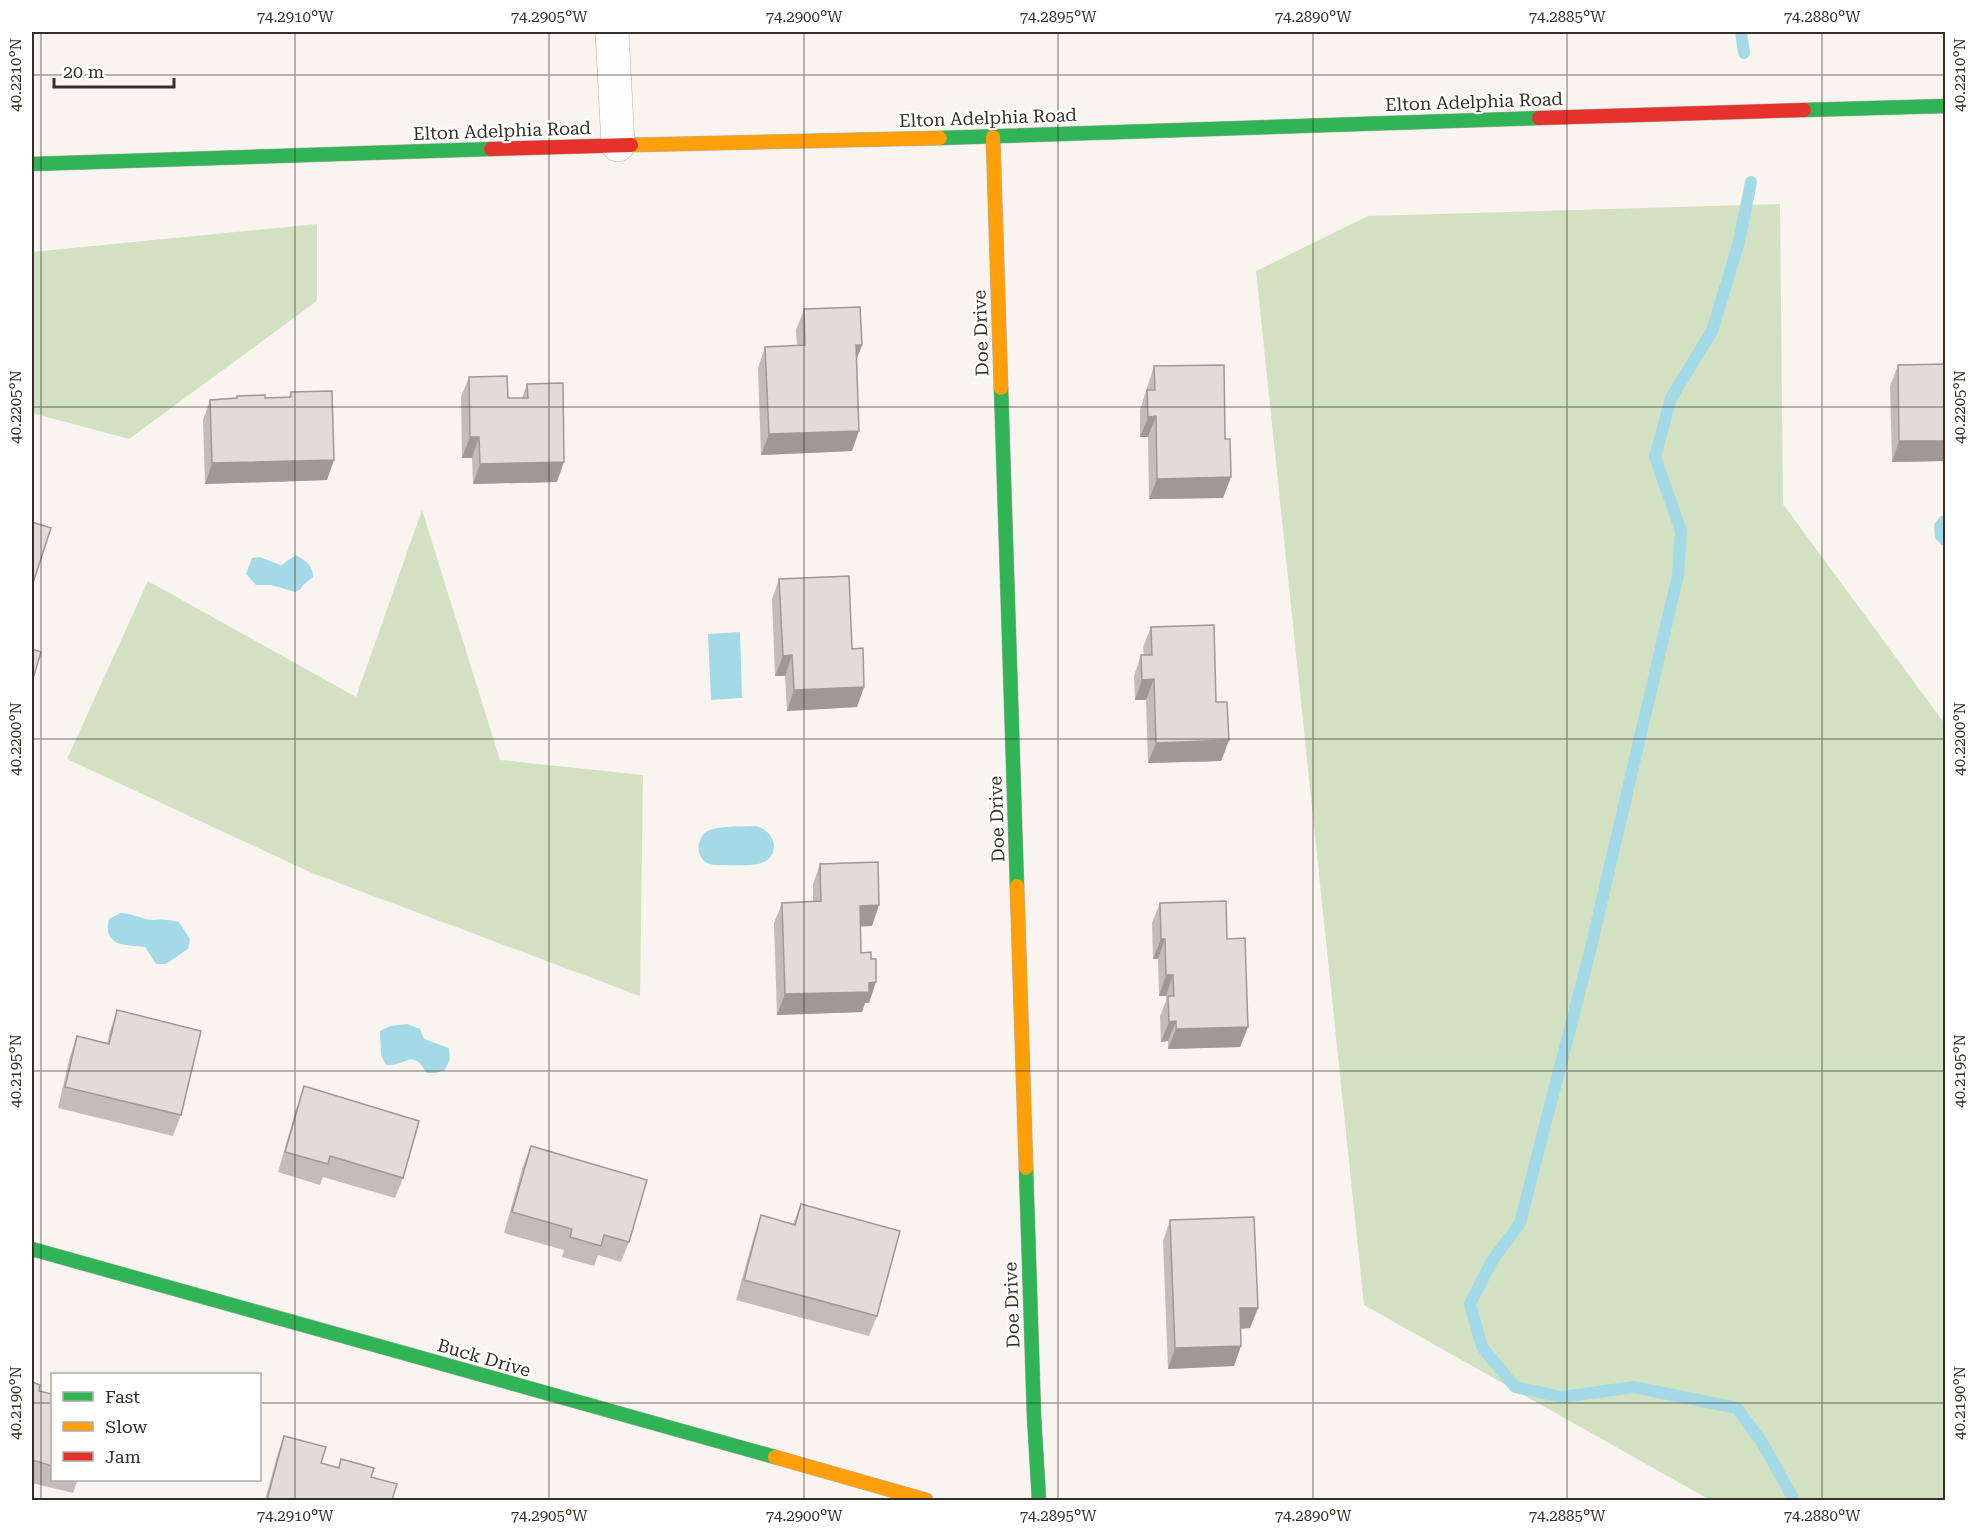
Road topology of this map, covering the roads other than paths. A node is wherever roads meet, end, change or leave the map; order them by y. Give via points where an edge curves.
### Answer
1 (612, 32) edge
2 (1946, 106) edge
3 (993, 137) junction
4 (618, 145) junction
5 (32, 164) edge
6 (32, 1249) edge
7 (926, 1500) edge
8 (1039, 1500) edge

1 - 4 street
2 - 3 street, Elton Adelphia Road
3 - 4 street, Elton Adelphia Road
3 - 8 street, Doe Drive
4 - 5 street, Elton Adelphia Road
6 - 7 street, Buck Drive

